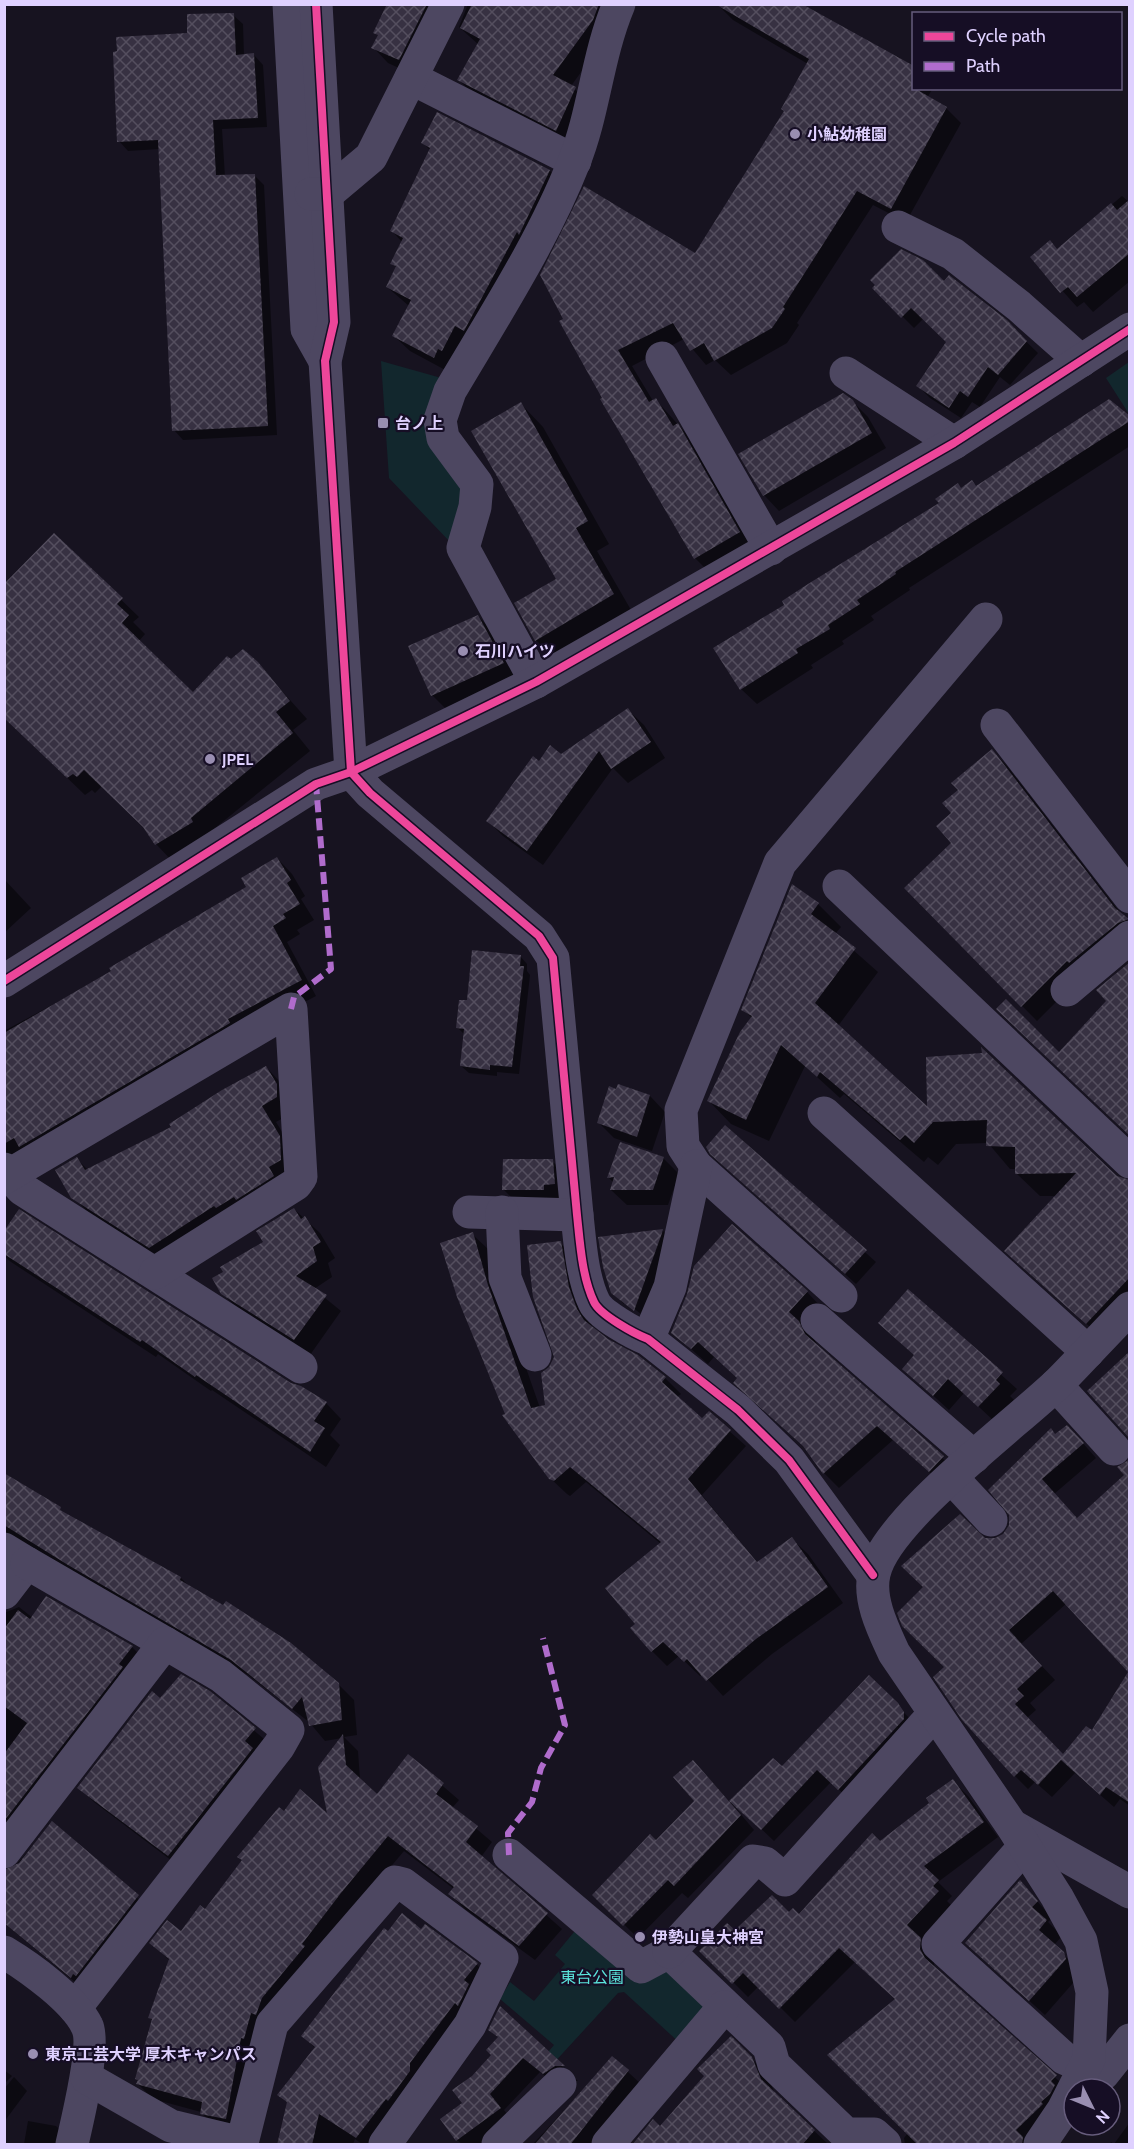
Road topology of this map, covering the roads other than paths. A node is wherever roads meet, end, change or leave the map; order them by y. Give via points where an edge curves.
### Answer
1 (289, 4) edge
2 (316, 4) edge
3 (448, 4) edge
4 (619, 4) edge
5 (411, 78) junction
6 (575, 161) junction
7 (313, 194) junction
8 (898, 227) dead end
9 (1130, 329) edge
10 (662, 358) dead end
11 (1081, 361) junction
12 (846, 374) dead end
13 (954, 443) junction
14 (771, 549) junction
15 (986, 619) dead end
16 (536, 682) junction
17 (997, 725) dead end
18 (351, 772) junction
19 (839, 886) dead end
20 (1130, 897) edge
21 (1130, 937) edge
22 (4, 981) edge
23 (1067, 990) dead end
24 (829, 1130) dead end
25 (1130, 1162) edge
26 (696, 1166) junction
27 (6, 1174) edge
28 (469, 1212) dead end
29 (502, 1212) junction
30 (577, 1215) junction
31 (155, 1273) junction
32 (1130, 1308) edge
33 (648, 1339) junction
34 (522, 1343) dead end
35 (1088, 1352) junction
36 (301, 1367) dead end
37 (1056, 1385) junction
38 (1114, 1449) dead end
39 (963, 1467) junction
40 (991, 1520) dead end
41 (16, 1556) edge
42 (873, 1575) junction
43 (4, 1593) edge
44 (165, 1643) junction
45 (934, 1714) junction
46 (1018, 1836) junction
47 (4, 1852) edge
48 (509, 1855) dead end
49 (1130, 1892) edge
50 (4, 1952) edge
51 (669, 1952) junction
52 (75, 2007) junction
53 (724, 2007) junction
54 (1130, 2040) edge
55 (1071, 2077) edge
56 (1082, 2077) edge
57 (1099, 2077) edge
58 (87, 2078) junction
59 (560, 2084) dead end
60 (1062, 2113) edge
61 (841, 2139) edge
62 (72, 2145) edge
63 (385, 2145) edge
64 (498, 2145) edge
65 (608, 2145) edge
66 (885, 2145) edge
67 (1040, 2145) edge

1 - 7 street
2 - 7 street
3 - 5 street
4 - 6 street via 608,31
5 - 6 street
5 - 7 street via 371,157
6 - 16 street via 546,223 450,391 440,420 443,438 477,484 463,548
7 - 18 street via 334,322 325,361
8 - 11 street via 953,254
9 - 11 street
10 - 14 street via 690,380
11 - 13 street
12 - 13 street
13 - 14 street
14 - 16 street
15 - 26 street via 780,863 681,1110 683,1146
16 - 18 street
17 - 20 street
18 - 22 street via 316,784
18 - 30 street via 370,793 539,936 553,958
19 - 25 street
21 - 23 street
24 - 35 street via 981,1236
26 - 33 street via 670,1287
26 - 39 street via 849,1286 811,1327
27 - 31 street via 22,1189
27 - 31 street via 291,1009 301,1177 296,1184
28 - 29 street
29 - 30 street
29 - 34 street via 505,1278
30 - 33 street via 582,1257 595,1304
31 - 36 street
32 - 35 street
33 - 42 street via 738,1410 789,1460
35 - 37 street
37 - 38 street
37 - 39 street
39 - 40 street
39 - 42 street via 902,1527
41 - 43 street
41 - 44 street
42 - 45 street via 881,1626
44 - 47 street
44 - 52 street via 222,1676 288,1730
45 - 46 street
45 - 51 street via 785,1880 765,1863 753,1861
46 - 49 street
46 - 55 street via 938,1944 1064,2058
46 - 56 street via 1081,1941 1092,1992 1089,2059
48 - 51 street via 641,1966
50 - 52 street
51 - 53 street
52 - 58 street via 89,2027
53 - 61 street via 769,2047 774,2065
53 - 65 street
54 - 57 street
58 - 62 street
58 - 63 street via 171,2126 242,2143 272,2024 395,1882 403,1884 502,1958 470,2025
59 - 64 street
60 - 67 street
61 - 66 street via 874,2134

